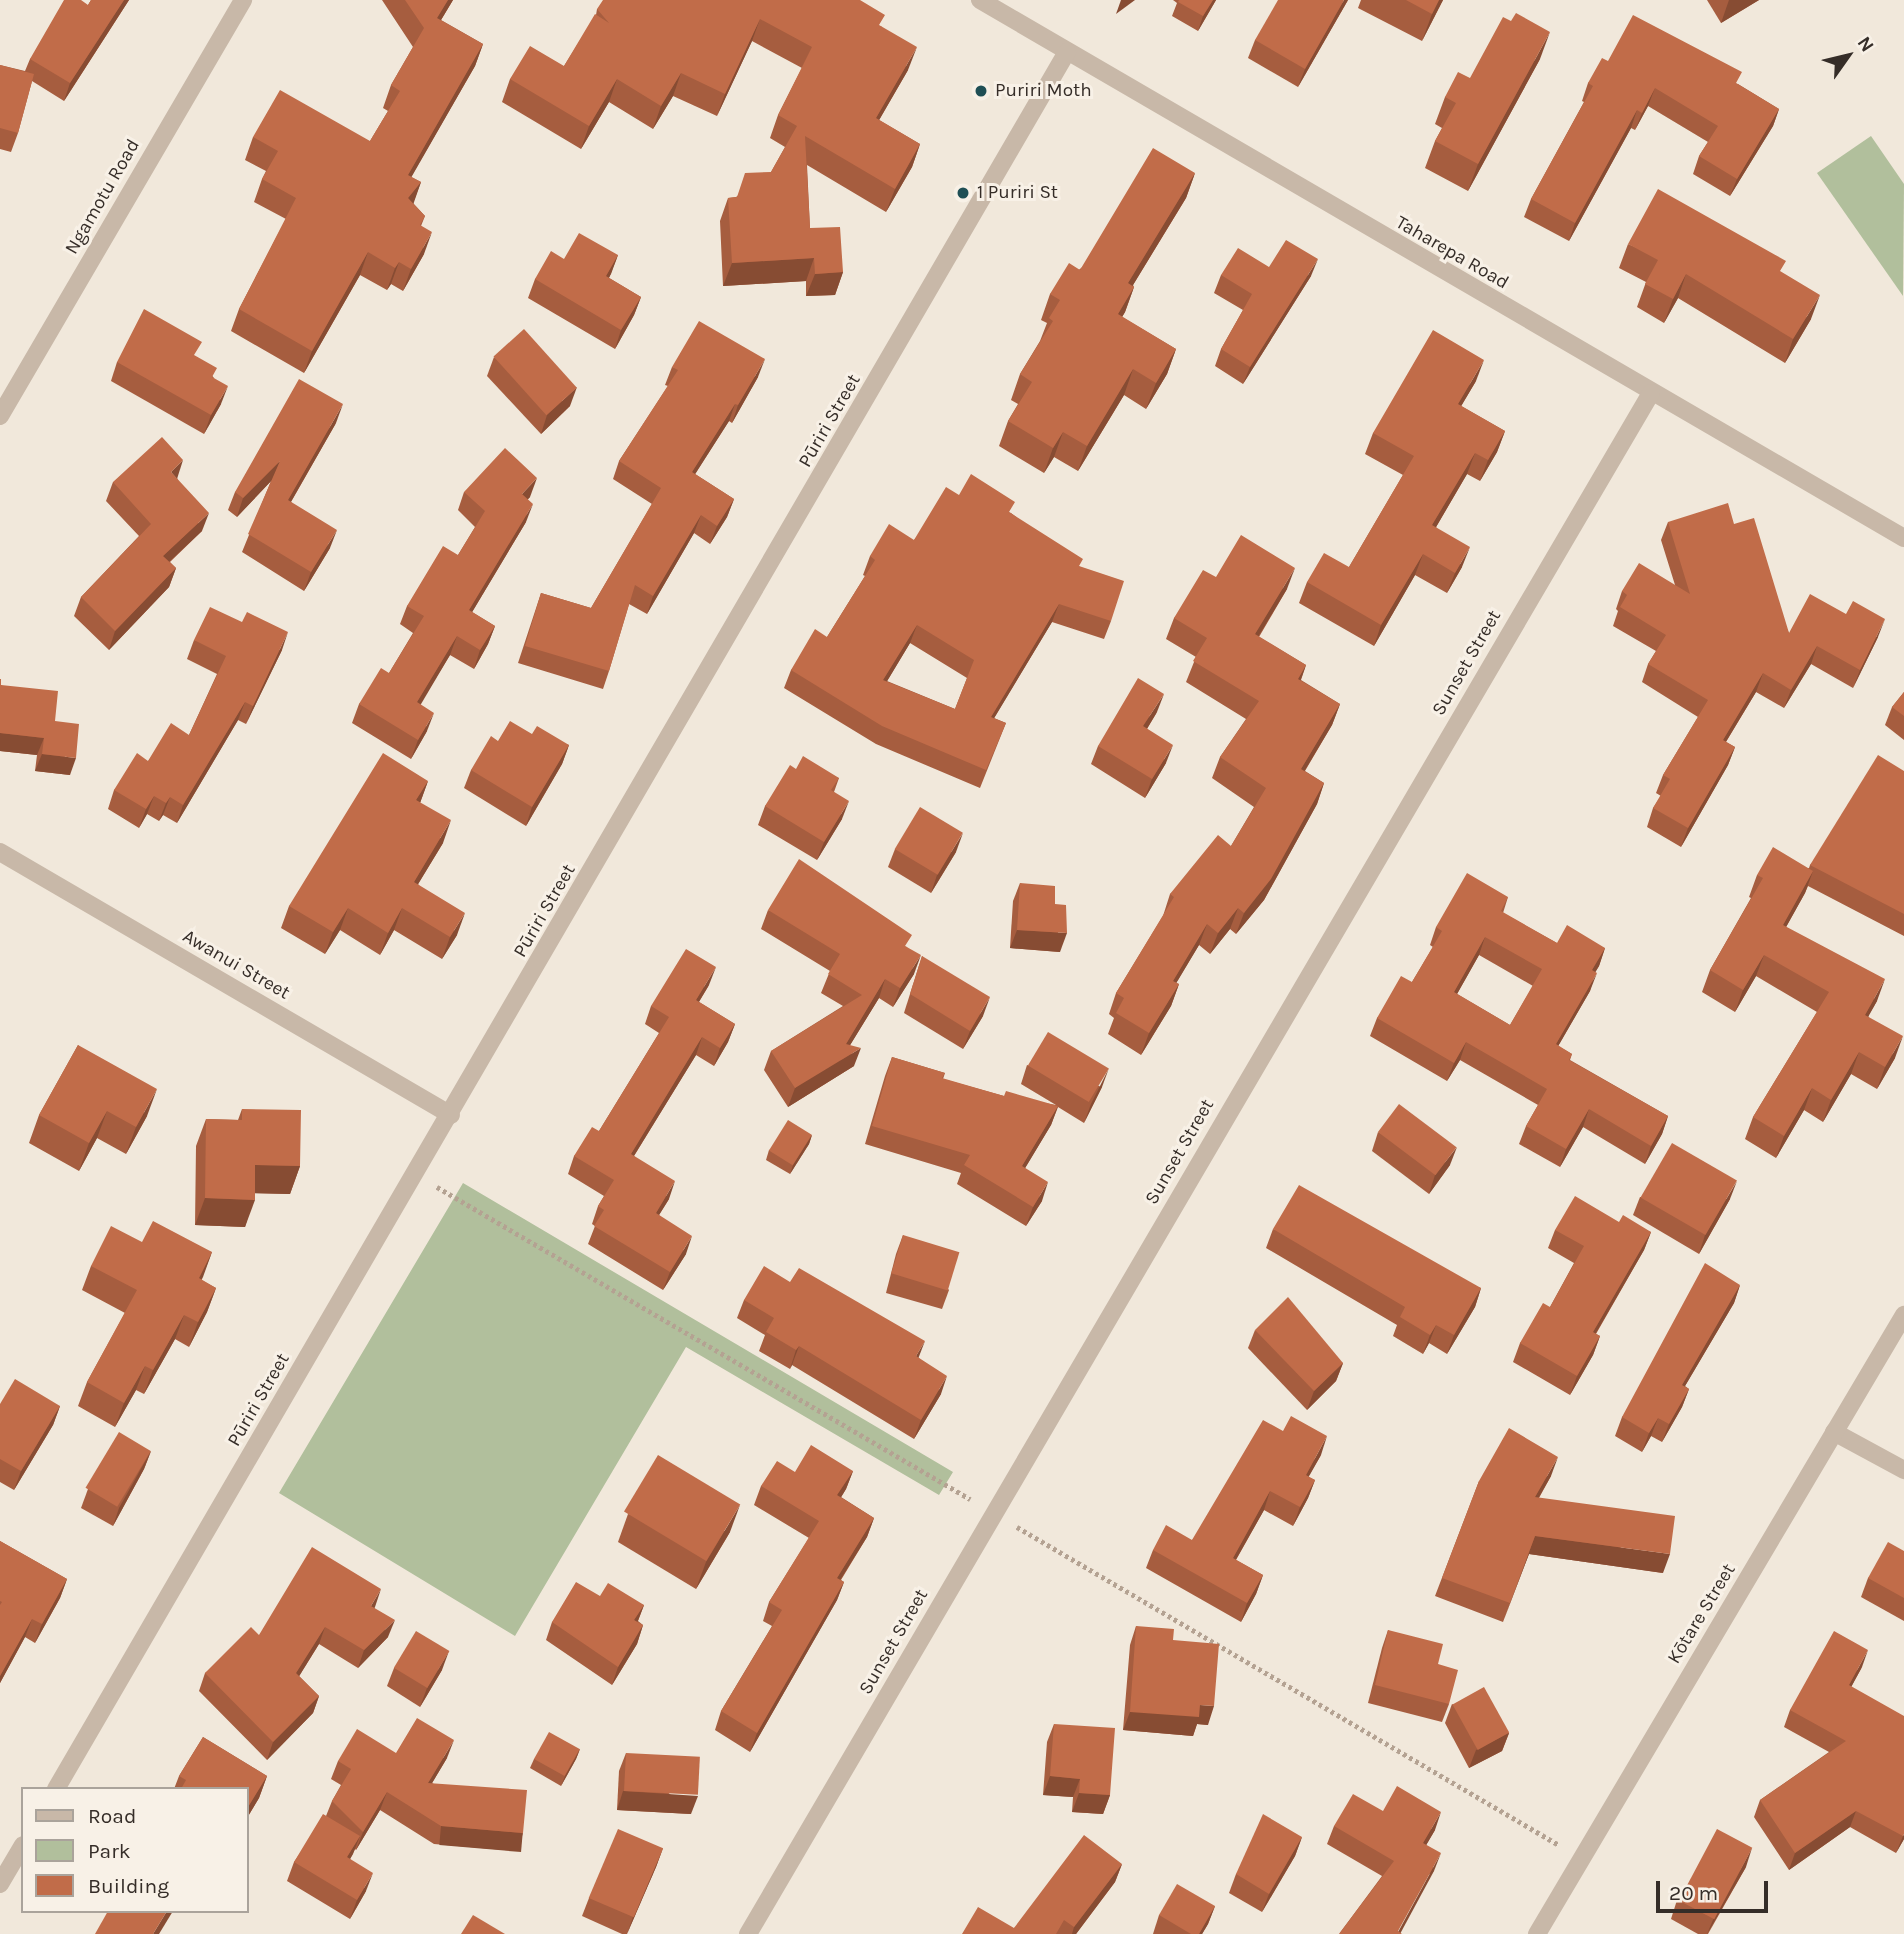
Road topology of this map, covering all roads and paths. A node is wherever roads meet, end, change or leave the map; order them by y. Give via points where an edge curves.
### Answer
1 (243, 0) edge
2 (980, 0) edge
3 (1002, 5) edge
4 (1067, 52) junction
5 (1651, 393) junction
6 (0, 416) edge
7 (1904, 538) edge
8 (0, 852) edge
9 (451, 1115) junction
10 (415, 1174) junction
11 (1904, 1315) edge
12 (1835, 1432) junction
13 (1904, 1470) edge
14 (993, 1513) junction
15 (57, 1787) edge
16 (21, 1848) edge
17 (1582, 1858) junction
18 (0, 1884) edge
19 (748, 1934) edge
20 (1537, 1934) edge

1 - 6 street, Ngamotu Road
2 - 3 street, Taharepa Road
3 - 4 street, Taharepa Road
4 - 5 street, Taharepa Road
4 - 9 street, Pūriri Street
5 - 7 street, Taharepa Road
5 - 14 street, Sunset Street
8 - 9 street, Awanui Street
9 - 10 street, Pūriri Street
10 - 14 path
10 - 15 street, Pūriri Street
11 - 12 street, Kōtare Street
12 - 13 street
12 - 17 street, Kōtare Street
14 - 17 path
14 - 19 street, Sunset Street
16 - 18 street
17 - 20 street, Kōtare Street

